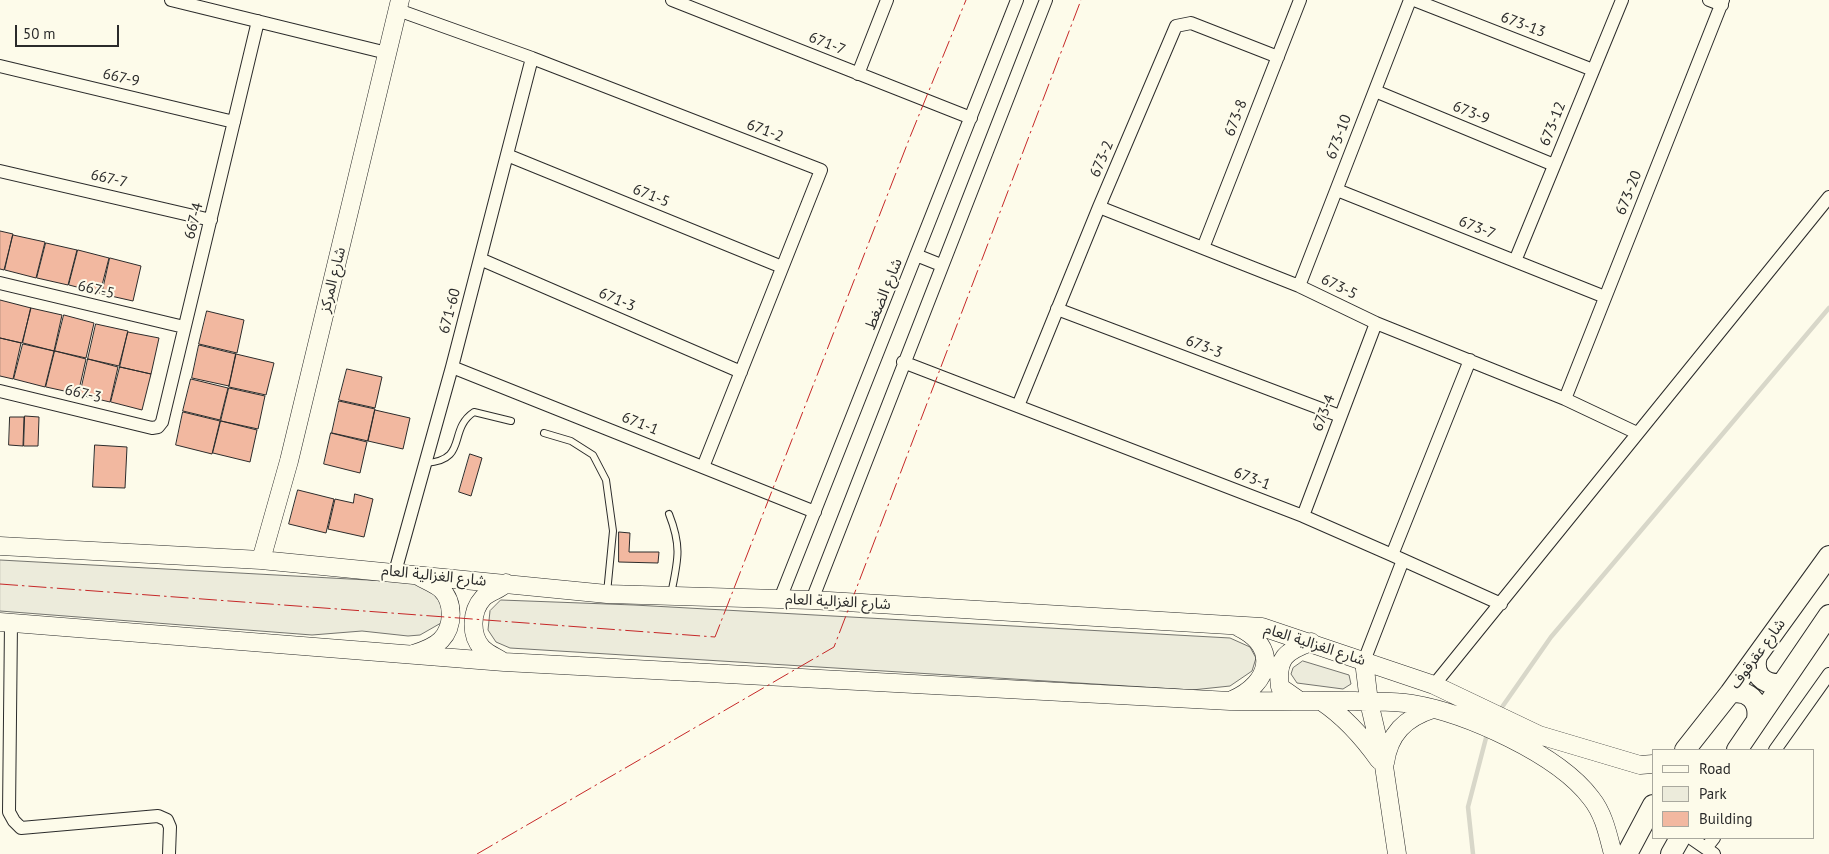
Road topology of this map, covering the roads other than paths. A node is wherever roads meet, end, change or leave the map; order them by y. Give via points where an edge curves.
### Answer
1 (171, 0) edge
2 (672, 0) edge
3 (887, 0) edge
4 (1017, 0) edge
5 (1046, 0) edge
6 (1300, 0) edge
7 (1410, 0) edge
8 (1414, 0) edge
9 (1622, 0) edge
10 (1718, 2) edge
11 (399, 5) edge
12 (258, 21) junction
13 (387, 53) junction
14 (1278, 57) junction
15 (532, 58) junction
16 (0, 66) edge
17 (1593, 70) junction
18 (858, 74) junction
19 (1375, 91) junction
20 (970, 118) junction
21 (234, 122) junction
22 (507, 155) junction
23 (1554, 164) junction
24 (0, 171) edge
25 (1337, 190) junction
26 (1829, 197) edge
27 (1099, 206) junction
28 (211, 220) junction
29 (1203, 248) junction
30 (916, 255) junction
31 (480, 259) junction
32 (1515, 261) junction
33 (941, 265) junction
34 (782, 267) junction
35 (0, 283) edge
36 (1299, 286) junction
37 (1605, 297) junction
38 (1057, 309) junction
39 (1376, 323) junction
40 (184, 327) junction
41 (1470, 360) junction
42 (903, 362) junction
43 (452, 367) junction
44 (741, 372) junction
45 (0, 391) edge
46 (1565, 399) junction
47 (1018, 406) junction
48 (1340, 416) junction
49 (511, 421) dead end
50 (158, 427) joint
51 (1637, 432) junction
52 (544, 433) dead end
53 (426, 463) junction
54 (703, 467) junction
55 (815, 512) junction
56 (670, 514) dead end
57 (1303, 516) junction
58 (0, 546) edge
59 (1829, 556) edge
60 (1397, 558) junction
61 (261, 560) junction
62 (395, 572) junction
63 (415, 574) junction
64 (506, 583) junction
65 (607, 594) junction
66 (670, 595) junction
67 (780, 599) junction
68 (812, 600) junction
69 (1501, 604) junction
70 (1829, 615) edge
71 (6, 622) edge
72 (1232, 624) junction
73 (1311, 642) junction
74 (410, 655) junction
75 (1757, 656) junction
76 (1364, 660) junction
77 (504, 662) junction
78 (1829, 674) edge
79 (1781, 684) junction
80 (1434, 685) junction
81 (1730, 693) junction
82 (1320, 700) junction
83 (1230, 701) junction
84 (1300, 701) junction
85 (1369, 702) junction
86 (1432, 709) junction
87 (1757, 719) junction
88 (1684, 749) edge
89 (1738, 749) edge
90 (1776, 749) edge
91 (1652, 764) edge
92 (1384, 766) junction
93 (1652, 807) edge
94 (1679, 839) edge
95 (1693, 839) edge
96 (1711, 847) edge
97 (169, 854) edge
98 (1397, 854) edge
99 (1613, 854) edge
100 (1628, 854) edge
101 (1671, 854) edge

1 - 12 street
2 - 18 street, 671-7
3 - 18 street
4 - 20 street, شارع الضغط
5 - 33 street
6 - 14 street, 673-8
7 - 19 street, 673-10
8 - 17 street, 673-13
9 - 17 street, 673-12
10 - 37 street, 673-20
11 - 13 main road, شارع المركز
11 - 15 street, 671-2
12 - 13 street
12 - 21 street, 667-4
13 - 61 main road, شارع المركز via 289,461
14 - 27 street, 673-2 via 1191,23 1176,26
14 - 29 street, 673-8
15 - 22 street, 671-60
15 - 34 street, 671-2 via 821,170
16 - 21 street, 667-9
17 - 23 street, 673-12
18 - 20 street, 671-7
19 - 23 street, 673-9
19 - 25 street, 673-10
20 - 30 street, شارع الضغط
21 - 28 street, 667-4
22 - 31 street, 671-60
22 - 34 street, 671-5
23 - 32 street, 673-12
24 - 28 street, 667-7
25 - 32 street, 673-7
25 - 36 street, 673-10
26 - 51 street
27 - 29 street, 673-5
27 - 38 street, 673-2
28 - 40 street, 667-4
29 - 36 street, 673-5
30 - 33 street
30 - 55 street, شارع الضغط
31 - 43 street, 671-60
31 - 44 street, 671-3
32 - 37 street, 673-7
33 - 42 street
34 - 44 street, 671-2
35 - 40 street, 667-5
36 - 39 street, 673-5
37 - 46 street, 673-20
38 - 47 street, 673-2
38 - 48 street, 673-3
39 - 41 street, 673-5
39 - 48 street, 673-4
40 - 50 street, 667-4 via 162,422
41 - 46 street, 673-5
41 - 60 street
42 - 47 street, 673-1
42 - 68 street
43 - 53 street, 671-60
43 - 54 street, 671-1
44 - 54 street, 671-2
45 - 50 street, 667-3
46 - 51 street, 673-5
47 - 57 street, 673-1
48 - 57 street, 673-4
49 - 53 lane via 474,412 467,417 451,455 439,462
51 - 69 street
52 - 65 lane via 571,441 594,455 606,480 613,531
53 - 62 street, 671-60
54 - 55 street, 671-1
55 - 67 street, شارع الضغط
56 - 66 lane via 678,536 678,559
57 - 60 street, 673-1
58 - 61 main road, شارع الغزالية العام
59 - 75 main road, شارع عقرقوف
60 - 69 street, 673-1
60 - 76 street
61 - 62 main road, شارع الغزالية العام
62 - 63 main road, شارع الغزالية العام
63 - 64 main road, شارع الغزالية العام
63 - 74 main road via 446,595 450,621 441,641
64 - 65 main road, شارع الغزالية العام
64 - 77 main road via 484,597 474,616 473,631 484,650
65 - 66 main road, شارع الغزالية العام
66 - 67 main road, شارع الغزالية العام
67 - 68 main road, شارع الغزالية العام
68 - 72 main road, شارع الغزالية العام
69 - 80 street
70 - 79 main road
71 - 74 main road
71 - 97 street via 9,812 14,821 21,828 158,816 167,820 170,827
72 - 73 main road, شارع الغزالية العام via 1262,627
72 - 83 main road via 1254,635 1260,642 1264,669 1254,688
73 - 76 main road, شارع الغزالية العام
73 - 84 main road via 1291,649 1278,674 1280,687
74 - 77 main road
75 - 79 main road via 1755,663 1760,678
75 - 81 main road, شارع عقرقوف
76 - 80 main road, شارع الغزالية العام
76 - 85 main road
77 - 83 main road
78 - 90 street
79 - 87 main road
80 - 91 main road, شارع الغزالية العام via 1539,735 1640,765
81 - 87 main road via 1752,697
81 - 88 main road, شارع عقرقوف
82 - 84 main road
82 - 85 main road
82 - 92 main road via 1356,729
83 - 84 main road
85 - 86 main road via 1412,704
85 - 92 main road
86 - 92 main road via 1417,714 1399,729 1387,750
86 - 99 main road via 1532,749 1570,775 1591,798 1603,818
87 - 89 main road
92 - 98 main road
93 - 100 main road
94 - 101 main road
95 - 96 street

